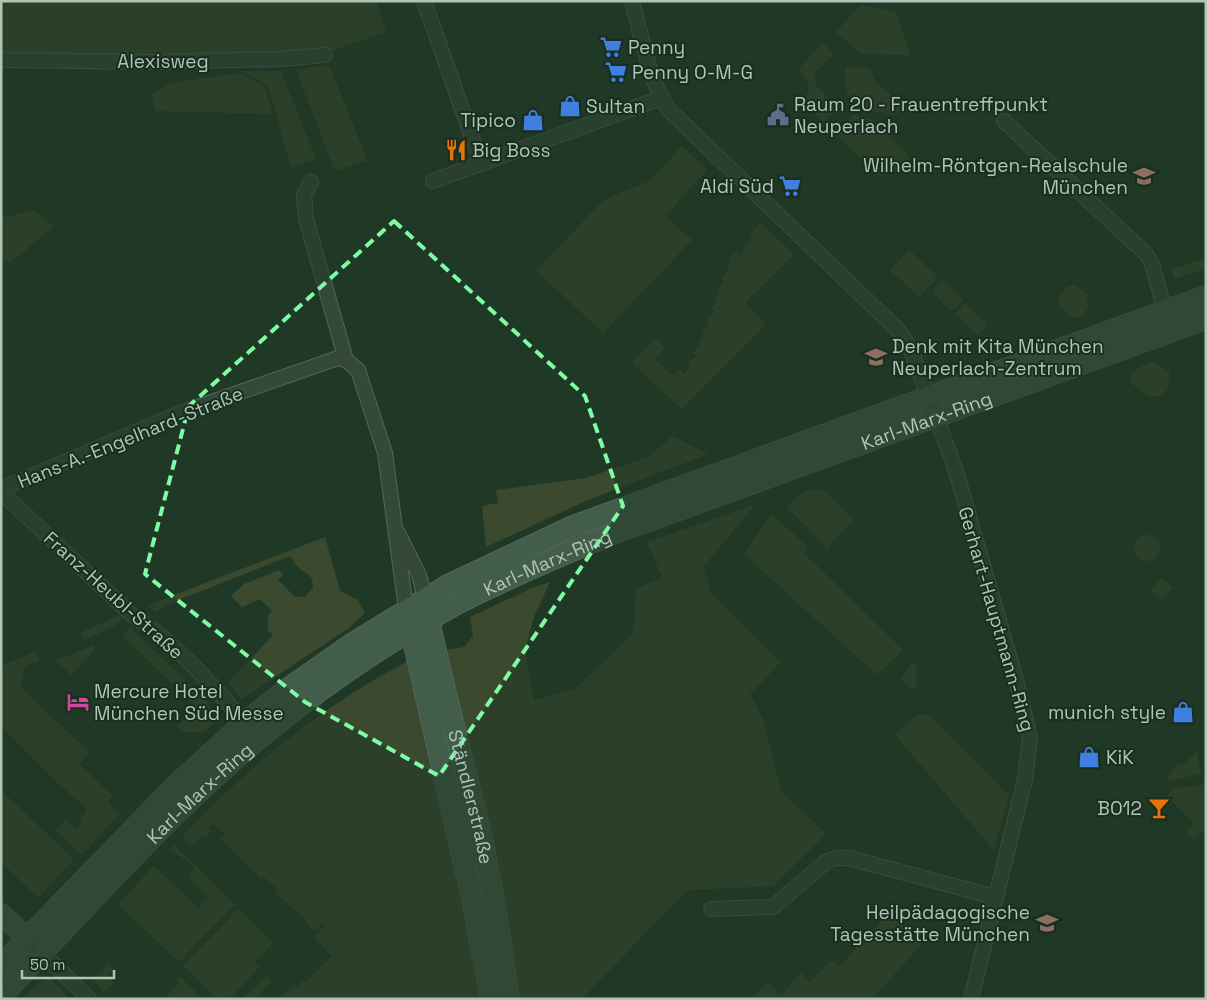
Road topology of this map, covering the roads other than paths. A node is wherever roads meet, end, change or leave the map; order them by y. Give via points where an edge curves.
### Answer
1 (424, 1) edge
2 (632, 1) edge
3 (325, 56) dead end
4 (1, 60) edge
5 (661, 98) junction
6 (1004, 121) dead end
7 (481, 163) junction
8 (433, 181) dead end
9 (311, 182) dead end
10 (1206, 296) edge
11 (1164, 311) junction
12 (1206, 319) edge
13 (346, 360) junction
14 (929, 397) junction
15 (936, 418) junction
16 (1, 490) edge
17 (395, 528) junction
18 (425, 598) junction
19 (406, 609) junction
20 (429, 620) junction
21 (412, 630) junction
22 (244, 723) junction
23 (995, 897) junction
24 (711, 909) dead end
25 (1, 914) edge
26 (27, 938) junction
27 (42, 953) junction
28 (1, 965) edge
29 (1, 996) edge
30 (89, 999) edge
31 (491, 999) edge
32 (509, 999) edge
33 (971, 999) edge

1 - 7 street
2 - 5 street
3 - 4 street, Alexisweg via 160,62
5 - 7 street
5 - 14 street, Gerhart-Hauptmann-Ring via 669,110 900,332 911,350
6 - 11 street via 1146,254 1152,264
7 - 8 street
9 - 13 street via 304,194 306,219
10 - 11 main road, Karl-Marx-Ring
11 - 14 main road, Karl-Marx-Ring
12 - 15 main road, Karl-Marx-Ring
13 - 16 street, Hans-A.-Engelhard-Straße via 338,358 180,413
13 - 17 street via 358,370 385,453
14 - 15 street, Gerhart-Hauptmann-Ring
14 - 18 main road, Karl-Marx-Ring via 573,526
15 - 20 main road, Karl-Marx-Ring via 610,535 541,563
15 - 23 street, Gerhart-Hauptmann-Ring via 955,468 1030,738 1026,778
16 - 22 street, Franz-Heubl-Straße via 132,615 152,628
17 - 18 street via 419,576
17 - 19 street
18 - 19 main road, Karl-Marx-Ring
18 - 20 main road, Ständlerstraße
19 - 21 main road, Ständlerstraße
19 - 22 main road, Karl-Marx-Ring via 319,666
20 - 21 main road, Karl-Marx-Ring
20 - 32 main road, Ständlerstraße via 483,844
21 - 27 main road, Karl-Marx-Ring via 320,692 223,770
21 - 31 main road, Ständlerstraße
22 - 26 main road, Karl-Marx-Ring via 176,785
23 - 24 street via 849,858 836,858 827,861 773,907
23 - 33 street, Gerhart-Hauptmann-Ring
25 - 26 main road
26 - 27 street
26 - 28 main road, Karl-Marx-Ring
27 - 29 main road, Karl-Marx-Ring
27 - 30 street

